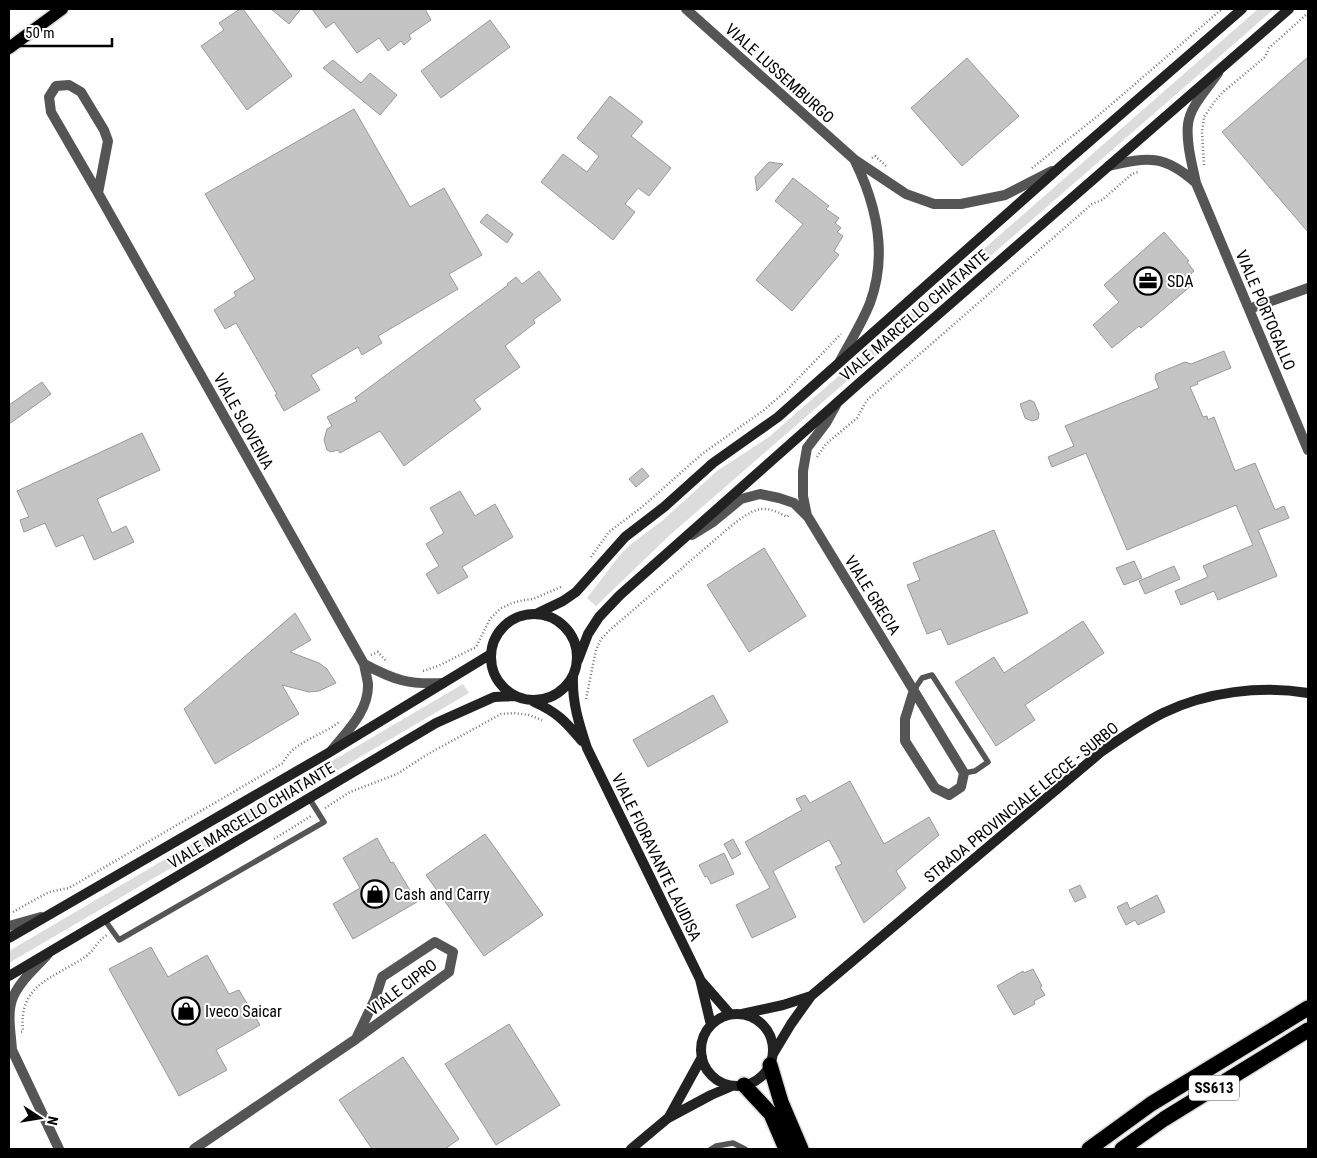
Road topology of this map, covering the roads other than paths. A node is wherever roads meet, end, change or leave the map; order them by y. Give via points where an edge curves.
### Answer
1 (62, 9) edge
2 (686, 9) edge
3 (1242, 9) edge
4 (1289, 9) edge
5 (9, 48) edge
6 (1224, 66) junction
7 (859, 163) junction
8 (1109, 166) junction
9 (1060, 167) junction
10 (1196, 183) junction
11 (98, 193) junction
12 (1308, 288) edge
13 (1249, 309) junction
14 (839, 362) junction
15 (836, 404) junction
16 (1308, 450) edge
17 (808, 517) junction
18 (676, 544) junction
19 (538, 614) junction
20 (491, 654) junction
21 (578, 660) junction
22 (363, 662) junction
23 (573, 677) junction
24 (443, 683) junction
25 (914, 690) junction
26 (1308, 693) edge
27 (515, 696) junction
28 (531, 701) junction
29 (587, 748) junction
30 (330, 752) junction
31 (964, 773) junction
32 (309, 798) junction
33 (50, 915) junction
34 (104, 919) junction
35 (9, 926) edge
36 (9, 938) edge
37 (52, 950) junction
38 (9, 976) edge
39 (700, 979) junction
40 (811, 996) junction
41 (1308, 1008) edge
42 (730, 1014) junction
43 (742, 1014) junction
44 (711, 1025) junction
45 (1308, 1030) edge
46 (356, 1039) junction
47 (10, 1048) edge
48 (702, 1057) junction
49 (771, 1060) junction
50 (738, 1086) junction
51 (668, 1118) junction
52 (59, 1149) edge
53 (194, 1149) edge
54 (631, 1149) edge
55 (711, 1149) edge
56 (745, 1149) edge
57 (786, 1149) edge
58 (801, 1149) edge
59 (1089, 1149) edge
60 (1122, 1149) edge

1 - 5 main road
2 - 7 street, VIALE LUSSEMBURGO
3 - 9 street, VIALE MARCELLO CHIATANTE
4 - 6 street, VIALE MARCELLO CHIATANTE
6 - 8 street, VIALE MARCELLO CHIATANTE
6 - 10 street, VIALE PORTOGALLO via 1197,103 1188,122
7 - 9 street, VIALE LUSSEMBURGO via 906,194 934,204 962,204 1005,195
7 - 14 street, VIALE LUSSEMBURGO via 874,212 880,248 870,302
8 - 10 street, VIALE PORTOGALLO via 1140,158 1153,159 1174,166
8 - 15 street, VIALE MARCELLO CHIATANTE
9 - 14 street, VIALE MARCELLO CHIATANTE
10 - 13 street, VIALE PORTOGALLO
11 - 11 street, VIALE SLOVENIA via 108,141 104,130 81,92 68,85 56,86 49,97 50,112
11 - 22 street, VIALE SLOVENIA
12 - 13 street
13 - 16 street, VIALE PORTOGALLO
14 - 19 street, VIALE MARCELLO CHIATANTE via 778,417 713,463 625,537 576,592
15 - 17 street, VIALE GRECIA via 808,448 802,496
15 - 18 street, VIALE MARCELLO CHIATANTE
17 - 18 street, VIALE GRECIA via 794,504 760,494 742,499 713,522
17 - 25 street, VIALE GRECIA
18 - 21 street, VIALE MARCELLO CHIATANTE via 599,617
19 - 20 street, VIALE MARCELLO CHIATANTE via 524,614 501,629
19 - 21 street, VIALE MARCELLO CHIATANTE via 563,624 572,634
20 - 24 street, VIALE MARCELLO CHIATANTE
20 - 27 street, VIALE MARCELLO CHIATANTE via 496,679
21 - 23 street, VIALE MARCELLO CHIATANTE
22 - 24 street via 387,677 401,681
22 - 30 street, VIALE SLOVENIA via 368,684 366,702 358,718
23 - 28 street, VIALE MARCELLO CHIATANTE via 556,695
23 - 29 street, VIALE FIORAVANTE LAUDISA via 577,718
24 - 30 street, VIALE MARCELLO CHIATANTE
25 - 31 street, VIALE GRECIA
25 - 31 street via 905,719 905,740 935,788 949,795 961,787
25 - 31 lane via 922,678 932,675 988,762
26 - 40 street, STRADA PROVINCIALE LECCE - SURBO via 1235,692 1198,700 1164,713 1134,730 1101,752
27 - 28 street, VIALE MARCELLO CHIATANTE
27 - 32 street, VIALE MARCELLO CHIATANTE via 494,697 436,723
28 - 29 street, VIALE FIORAVANTE LAUDISA via 550,709 568,724
29 - 39 street, VIALE FIORAVANTE LAUDISA
30 - 33 street, VIALE MARCELLO CHIATANTE
32 - 34 street, VIALE MARCELLO CHIATANTE
32 - 34 lane via 324,822 119,940
33 - 35 street
33 - 36 street, VIALE MARCELLO CHIATANTE
34 - 37 street, VIALE MARCELLO CHIATANTE
37 - 38 street, VIALE MARCELLO CHIATANTE
37 - 47 street via 12,1000
39 - 42 street, VIALE FIORAVANTE LAUDISA
39 - 44 street, VIALE FIORAVANTE LAUDISA
40 - 43 street, STRADA PROVINCIALE LECCE - SURBO
40 - 49 street, STRADA PROVINCIALE LECCE - SURBO
41 - 59 highway, SS613 via 1151,1104
42 - 43 street
42 - 44 street
43 - 49 street via 752,1017 765,1028 772,1043
44 - 48 street via 704,1034
45 - 60 highway, SS613 via 1164,1119
46 - 46 street, VIALE CIPRO via 449,972 453,952 435,942 382,977
46 - 53 street, VIALE CIPRO
47 - 52 street
48 - 50 street via 712,1076
48 - 51 street
49 - 50 street via 763,1075 754,1082
49 - 58 highway via 781,1102
50 - 51 street via 711,1095
50 - 57 highway via 771,1114
51 - 54 street
55 - 56 lane via 733,1142

